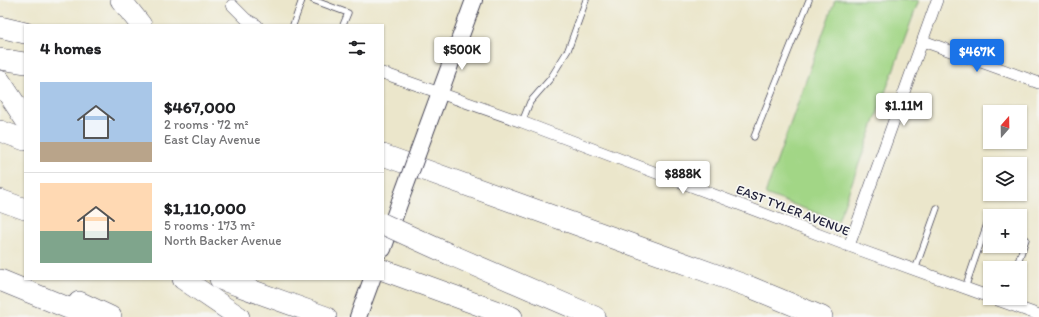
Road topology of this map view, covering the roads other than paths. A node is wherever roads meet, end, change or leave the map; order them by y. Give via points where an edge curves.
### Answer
1 (121, 0) edge
2 (302, 0) edge
3 (313, 0) edge
4 (474, 0) edge
5 (586, 0) edge
6 (809, 0) edge
7 (937, 0) edge
8 (232, 5) dead end
9 (140, 24) edge
10 (255, 24) edge
11 (293, 24) edge
12 (343, 24) edge
13 (0, 27) edge
14 (24, 33) edge
15 (923, 41) junction
16 (0, 59) edge
17 (24, 63) edge
18 (384, 73) edge
19 (0, 81) edge
20 (1039, 83) edge
21 (439, 93) junction
22 (24, 117) edge
23 (522, 122) junction
24 (0, 131) edge
25 (754, 137) dead end
26 (24, 140) edge
27 (384, 148) edge
28 (384, 155) edge
29 (462, 183) junction
30 (0, 200) edge
31 (937, 208) dead end
32 (24, 209) edge
33 (384, 224) edge
34 (983, 236) edge
35 (384, 246) edge
36 (849, 246) junction
37 (0, 266) edge
38 (384, 270) edge
39 (915, 270) junction
40 (24, 277) edge
41 (0, 280) edge
42 (31, 280) edge
43 (185, 280) edge
44 (223, 280) edge
45 (372, 280) edge
46 (965, 288) junction
47 (983, 295) edge
48 (1016, 305) edge
49 (1039, 315) edge
50 (90, 317) edge
51 (111, 317) edge
52 (239, 317) edge
53 (326, 317) edge
54 (358, 317) edge
55 (512, 317) edge
56 (595, 317) edge
57 (822, 317) edge

1 - 9 highway
2 - 11 lane
3 - 12 lane via 348,13
4 - 21 street
5 - 23 lane via 568,50 550,79 530,102
6 - 25 lane
7 - 15 street
8 - 10 street
13 - 14 highway
15 - 20 street
15 - 36 street
16 - 17 highway
18 - 21 street, EAST TYLER AVENUE
19 - 22 highway
21 - 23 street, EAST TYLER AVENUE
21 - 35 street, bridge
23 - 36 street, EAST TYLER AVENUE
24 - 26 highway
27 - 29 highway
28 - 29 highway
29 - 57 highway via 750,287
30 - 32 highway
31 - 39 lane
33 - 56 highway, bridge
34 - 46 lane
36 - 39 street, EAST TYLER AVENUE
37 - 40 highway
38 - 55 highway
39 - 46 street, EAST TYLER AVENUE
41 - 50 highway
42 - 51 highway
43 - 52 highway
44 - 53 highway
45 - 54 street
46 - 47 street, EAST TYLER AVENUE
48 - 49 street, EAST TYLER AVENUE

